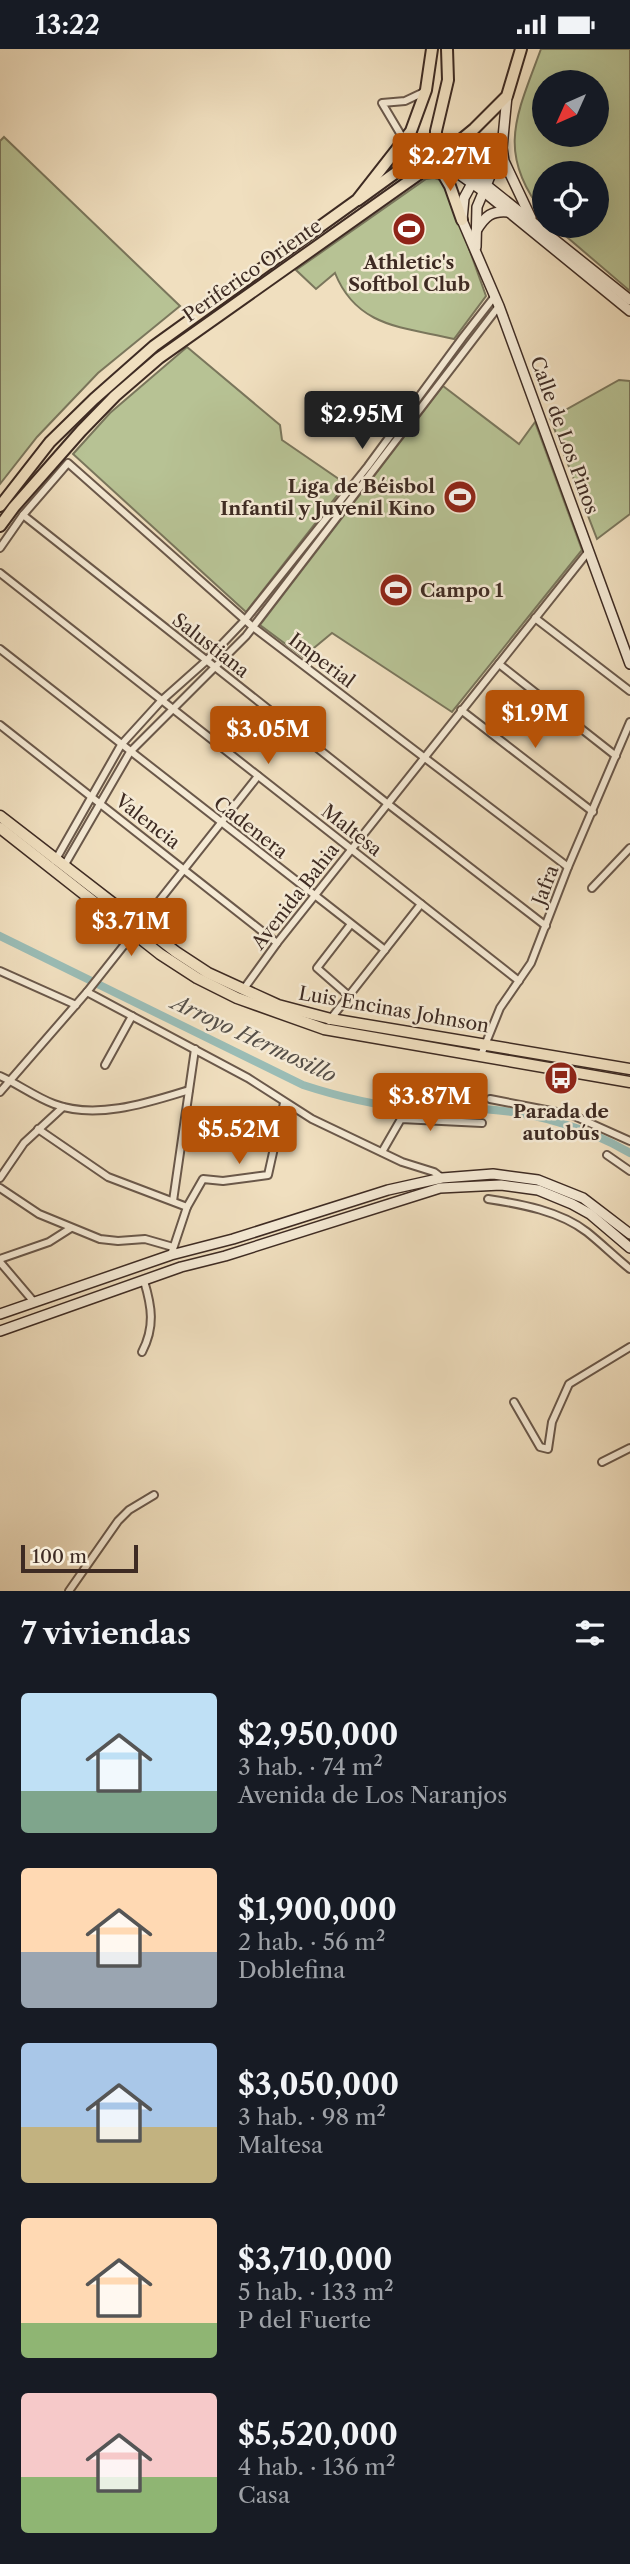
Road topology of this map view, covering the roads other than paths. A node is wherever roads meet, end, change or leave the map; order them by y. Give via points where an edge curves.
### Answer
1 (432, 49) edge
2 (447, 49) edge
3 (521, 49) edge
4 (426, 90) junction
5 (507, 96) junction
6 (405, 141) junction
7 (502, 148) junction
8 (439, 156) junction
9 (474, 180) junction
10 (485, 188) junction
11 (357, 200) junction
12 (509, 212) junction
13 (532, 219) joint
14 (462, 220) junction
15 (475, 232) junction
16 (555, 238) edge
17 (476, 252) junction
18 (495, 296) junction
19 (630, 300) edge
20 (499, 306) junction
21 (630, 310) edge
22 (350, 488) junction
23 (357, 493) junction
24 (0, 506) edge
25 (23, 515) junction
26 (0, 526) edge
27 (0, 548) edge
28 (588, 552) junction
29 (0, 573) edge
30 (535, 618) junction
31 (245, 620) junction
32 (253, 627) junction
33 (0, 649) edge
34 (206, 661) junction
35 (499, 664) junction
36 (630, 664) edge
37 (215, 668) junction
38 (630, 691) edge
39 (161, 701) junction
40 (172, 710) junction
41 (461, 710) junction
42 (630, 722) edge
43 (0, 725) edge
44 (121, 745) junction
45 (130, 752) junction
46 (616, 756) junction
47 (424, 757) junction
48 (258, 775) junction
49 (92, 797) junction
50 (100, 803) junction
51 (388, 804) junction
52 (593, 811) junction
53 (0, 816) edge
54 (221, 823) junction
55 (0, 828) edge
56 (630, 848) edge
57 (352, 850) junction
58 (58, 866) junction
59 (568, 867) junction
60 (184, 869) junction
61 (592, 888) dead end
62 (316, 897) junction
63 (421, 904) junction
64 (351, 924) junction
65 (547, 926) junction
66 (136, 928) junction
67 (277, 943) junction
68 (385, 950) junction
69 (0, 971) edge
70 (519, 981) junction
71 (87, 992) junction
72 (240, 994) junction
73 (349, 996) junction
74 (76, 1005) junction
75 (132, 1016) junction
76 (331, 1019) junction
77 (324, 1029) junction
78 (484, 1044) junction
79 (195, 1049) junction
80 (481, 1055) junction
81 (105, 1065) dead end
82 (630, 1069) edge
83 (0, 1076) edge
84 (11, 1081) junction
85 (630, 1082) edge
86 (189, 1090) junction
87 (0, 1092) edge
88 (490, 1099) dead end
89 (284, 1103) junction
90 (62, 1107) junction
91 (482, 1123) dead end
92 (38, 1129) junction
93 (630, 1141) edge
94 (382, 1152) junction
95 (607, 1156) dead end
96 (630, 1171) edge
97 (0, 1178) edge
98 (442, 1178) junction
99 (0, 1188) edge
100 (488, 1199) dead end
101 (173, 1201) junction
102 (187, 1206) junction
103 (288, 1221) junction
104 (71, 1229) junction
105 (630, 1234) edge
106 (293, 1235) junction
107 (630, 1248) edge
108 (172, 1251) junction
109 (0, 1261) edge
110 (630, 1269) edge
111 (144, 1281) junction
112 (34, 1302) junction
113 (0, 1314) edge
114 (0, 1331) edge
115 (630, 1347) edge
116 (142, 1352) dead end
117 (514, 1402) dead end
118 (630, 1448) edge
119 (603, 1462) dead end
120 (154, 1495) dead end
121 (68, 1591) edge

1 - 4 highway, Periferico Oriente
2 - 8 highway via 448,80 436,131
3 - 5 highway
4 - 6 highway, Periferico Oriente
4 - 6 street via 405,101 382,103
5 - 7 street
5 - 8 highway, Periferico Oriente
6 - 11 highway, Periferico Oriente
7 - 10 street
7 - 13 street
8 - 9 street
8 - 11 highway via 405,166
8 - 14 highway
8 - 26 highway, Periferico Oriente via 159,358 80,431
9 - 10 street
9 - 14 street via 463,204
10 - 12 street
10 - 13 street
10 - 15 street via 475,215
11 - 24 highway, Periferico Oriente via 154,346 50,442
12 - 15 street via 489,214
12 - 21 street
14 - 17 street, Calle de Los Pinos
15 - 17 street
16 - 19 street
17 - 18 street, Calle de Los Pinos
18 - 20 street, Calle de Los Pinos
18 - 22 street
20 - 23 street
20 - 28 street, Calle de Los Pinos
22 - 23 street
22 - 31 street
23 - 32 street
25 - 27 street
25 - 31 street, Imperial via 68,463
25 - 34 street, Salustiana
28 - 30 street, Avenida Bahia
28 - 36 street, Calle de Los Pinos
29 - 39 street, Maltesa
30 - 35 street, Avenida Bahia
30 - 38 street
31 - 32 street, Imperial
31 - 34 street
32 - 37 street
32 - 47 street, Imperial
33 - 44 street, Cadenera
34 - 37 street, Salustiana
34 - 39 street
35 - 41 street, Avenida Bahia
35 - 46 street
37 - 40 street
37 - 51 street, Salustiana
39 - 40 street, Maltesa
39 - 44 street
40 - 45 street
40 - 48 street, Maltesa
41 - 47 street, Avenida Bahia
41 - 52 street
42 - 46 street, Jafra
43 - 49 street, Valencia
44 - 45 street, Cadenera
44 - 49 street
45 - 50 street
45 - 54 street, Cadenera
46 - 52 street, Jafra
47 - 51 street, Avenida Bahia
47 - 59 street, Imperial
48 - 54 street
48 - 57 street, Maltesa
49 - 50 street, Valencia
49 - 58 street
50 - 58 street
50 - 60 street, Valencia
51 - 57 street, Avenida Bahia
51 - 65 street, Salustiana
52 - 59 street, Jafra
53 - 58 main road, Luis Encinas Johnson
54 - 60 street
54 - 62 street, Cadenera
55 - 58 main road
56 - 61 street
57 - 62 street, Avenida Bahia
57 - 63 street, Maltesa
58 - 66 main road, Luis Encinas Johnson
59 - 65 street, Jafra
60 - 66 street
60 - 67 street, Valencia
62 - 64 street, Cadenera
62 - 67 street, Avenida Bahia
63 - 68 street
63 - 70 street, Maltesa
64 - 68 street, Cadenera
64 - 73 street via 317,968
65 - 70 street, Jafra
66 - 71 street
66 - 72 main road, Luis Encinas Johnson
67 - 72 street, Avenida Bahia
68 - 73 street
69 - 74 street
70 - 78 street, Jafra
71 - 74 street
71 - 75 street
72 - 76 main road, Luis Encinas Johnson
72 - 77 main road
73 - 76 street
74 - 84 street
75 - 79 street
75 - 81 street
76 - 77 street
76 - 78 main road, Luis Encinas Johnson
77 - 80 main road
78 - 80 street, Jafra
78 - 82 main road, Luis Encinas Johnson
79 - 86 street
79 - 89 street
80 - 85 main road
83 - 84 street
84 - 87 street
84 - 90 street
86 - 90 street via 125,1107
86 - 101 street
88 - 93 street via 572,1115
89 - 94 street
89 - 102 street via 268,1175 203,1179
90 - 92 street
91 - 94 street via 401,1119
92 - 97 street
92 - 101 street via 108,1177
94 - 98 street
95 - 96 street
98 - 103 street
98 - 105 street via 493,1174 538,1180 583,1198
99 - 104 street
100 - 110 street via 530,1206 574,1224
101 - 102 street
102 - 108 street
103 - 106 street
103 - 108 street via 233,1239
104 - 108 street via 110,1241 145,1239
104 - 109 street via 49,1243
106 - 107 street via 429,1191 502,1185 538,1190 572,1203
106 - 111 street
108 - 112 street
109 - 112 street
111 - 114 street
111 - 116 street via 151,1321
112 - 113 street
115 - 117 street via 569,1384 552,1422 548,1449 540,1447
118 - 119 street
120 - 121 street via 118,1521

